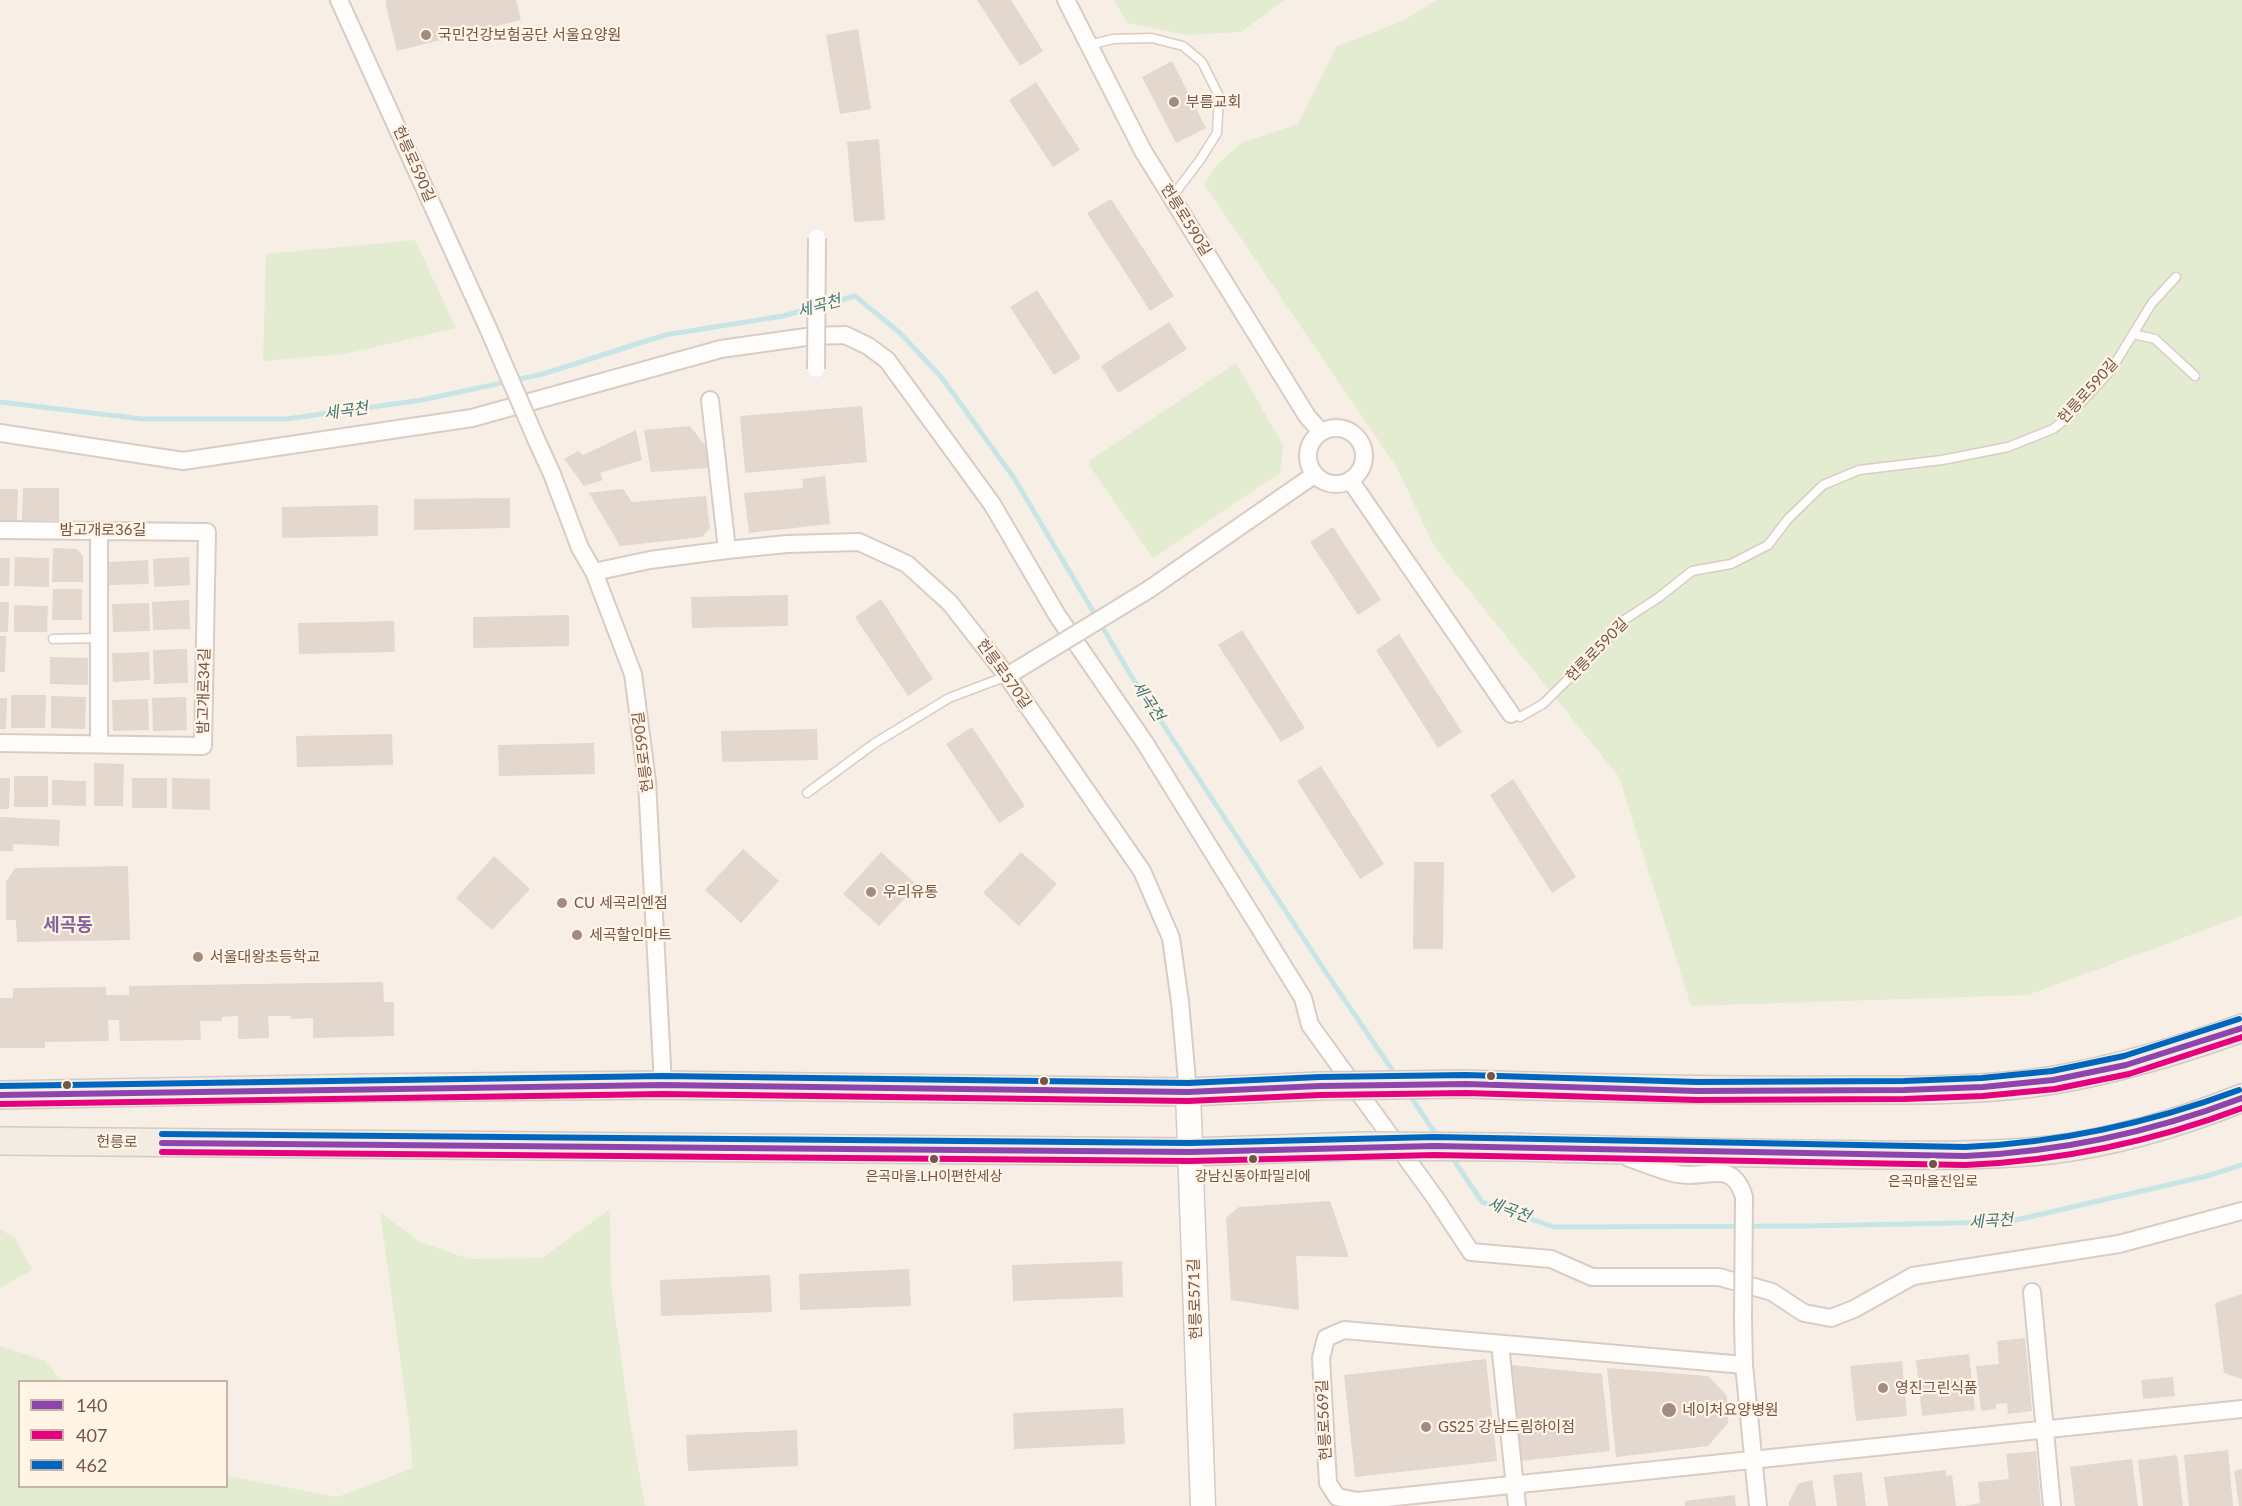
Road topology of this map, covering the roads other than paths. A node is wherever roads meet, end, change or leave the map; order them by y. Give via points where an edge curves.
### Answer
1 (339, 0) edge
2 (1066, 0) edge
3 (1089, 45) junction
4 (1172, 197) junction
5 (817, 238) dead end
6 (2176, 277) dead end
7 (2133, 334) junction
8 (816, 369) dead end
9 (2195, 376) dead end
10 (710, 400) dead end
11 (1321, 432) junction
12 (0, 433) edge
13 (1314, 475) junction
14 (1350, 480) junction
15 (0, 530) edge
16 (99, 530) junction
17 (207, 532) joint
18 (727, 550) junction
19 (594, 572) junction
20 (99, 638) junction
21 (53, 639) dead end
22 (1006, 676) junction
23 (1511, 714) joint
24 (0, 742) edge
25 (99, 744) junction
26 (807, 793) dead end
27 (2242, 1028) edge
28 (663, 1085) junction
29 (1188, 1092) junction
30 (0, 1095) edge
31 (2242, 1098) edge
32 (0, 1141) edge
33 (1605, 1150) junction
34 (1190, 1152) junction
35 (2242, 1211) edge
36 (2032, 1292) dead end
37 (1500, 1344) junction
38 (1744, 1365) junction
39 (2242, 1409) edge
40 (2046, 1430) junction
41 (1753, 1460) junction
42 (1515, 1484) junction
43 (1203, 1506) edge
44 (1517, 1506) edge
45 (1758, 1506) edge
46 (2052, 1506) edge

1 - 19 street, 헌릉로590길, bridge via 488,328 580,548
2 - 3 street, 헌릉로590길
3 - 4 street, 헌릉로590길 via 1143,151
3 - 4 lane via 1113,39 1152,38 1183,46 1202,62 1219,96 1217,133
4 - 11 street, 헌릉로590길 via 1307,416
5 - 8 street, bridge
6 - 7 lane, 헌릉로590길 via 2152,303
7 - 9 lane via 2155,339
7 - 23 lane, 헌릉로590길 via 2111,370 2054,429 2008,447 1859,470 1823,485 1768,545 1731,564 1692,572 1624,620 1543,704 1520,717
10 - 18 street
11 - 13 street via 1313,438 1306,455
11 - 14 street via 1346,429 1361,441 1363,466
12 - 35 street via 183,461 472,418 721,349 845,335 887,360 992,504 1058,615 1145,743 1304,998 1310,1025 1471,1252 1551,1259 1592,1277 1719,1277 1772,1292 1804,1313 1831,1318 1913,1276 2119,1244
13 - 14 street via 1332,483
13 - 22 street, bridge via 1148,590
14 - 23 street, 헌릉로590길
15 - 16 street, 밤고개로36길
16 - 17 street, 밤고개로36길
16 - 20 street
17 - 25 street, 밤고개로34길 via 203,746
18 - 19 street, 헌릉로570길
18 - 22 street, 헌릉로570길 via 787,544 859,542 869,546 908,564 950,603
19 - 28 street, 헌릉로590길 via 633,674 647,782
20 - 21 lane
20 - 25 street
22 - 26 lane via 950,698 875,743
22 - 29 street, 헌릉로570길 via 1142,871 1171,938
24 - 25 street, 밤고개로34길
27 - 29 main road, bridge via 2126,1065 2053,1080 1983,1087 1697,1091 1466,1084
28 - 29 main road
28 - 30 main road
29 - 34 street, 헌릉로571길
31 - 33 main road, 헌릉로 via 2195,1117 2051,1149 1904,1155
32 - 34 main road, 헌릉로
33 - 34 main road, 헌릉로, bridge via 1361,1146
33 - 38 street, bridge via 1679,1175 1723,1173 1740,1184 1744,1197
34 - 43 street, 헌릉로571길
36 - 40 street
37 - 38 street, 헌릉로569길
37 - 42 street
37 - 42 street, 헌릉로569길 via 1344,1330 1326,1338 1321,1358 1328,1483 1337,1497 1357,1501
38 - 41 street
39 - 40 street, 헌릉로569길
40 - 41 street, 헌릉로569길
40 - 46 street
41 - 42 street, 헌릉로569길
41 - 45 street
42 - 44 street

